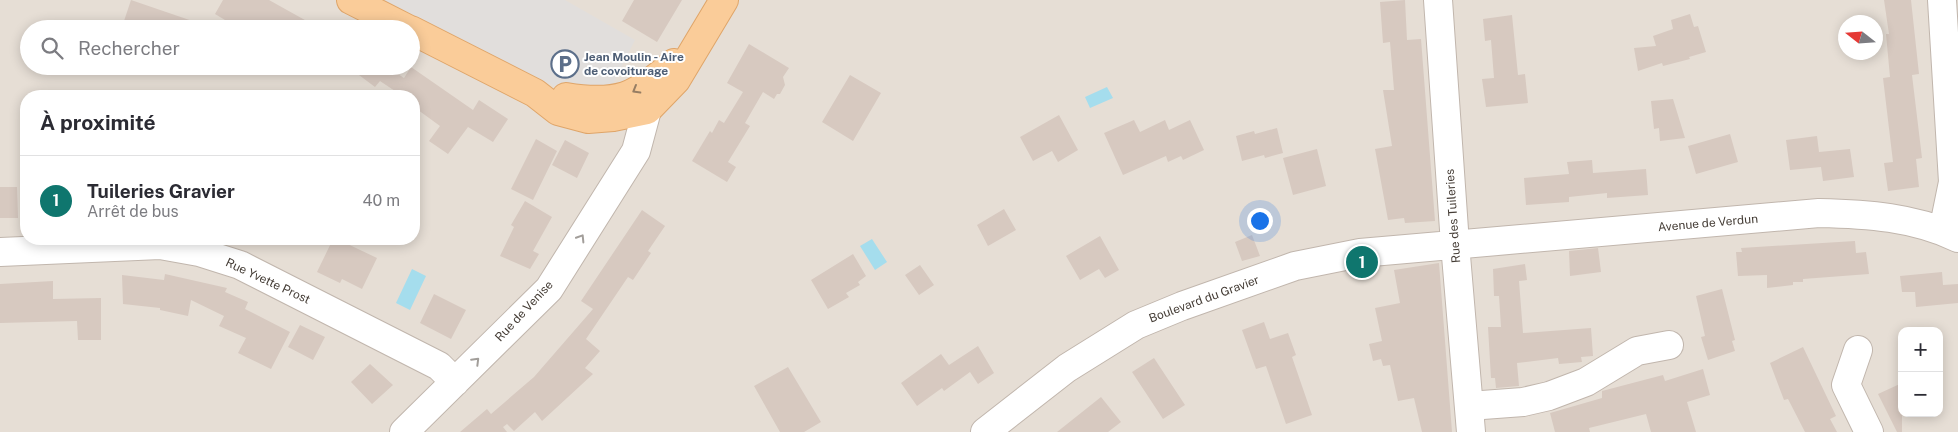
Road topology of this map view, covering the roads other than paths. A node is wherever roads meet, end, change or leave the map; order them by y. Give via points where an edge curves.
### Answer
1 (351, 0) edge
2 (724, 0) edge
3 (1438, 0) edge
4 (1942, 0) edge
5 (390, 20) edge
6 (420, 35) edge
7 (701, 38) junction
8 (535, 94) junction
9 (588, 100) junction
10 (646, 110) junction
11 (613, 117) junction
12 (622, 173) junction
13 (1951, 235) edge
14 (1455, 244) junction
15 (0, 252) edge
16 (1669, 344) dead end
17 (1858, 350) dead end
18 (455, 382) junction
19 (1470, 419) edge
20 (404, 432) edge
21 (985, 432) edge
22 (1869, 432) edge

1 - 5 main road
2 - 7 main road
3 - 14 street, Rue des Tuileries
4 - 13 street via 1953,182
6 - 8 main road
7 -> 9 main road via 661,75 625,96
7 - 10 main road via 676,80
8 - 9 main road
8 - 11 main road via 558,111 588,118
9 - 11 street
10 - 11 main road
10 - 12 street, Rue de Venise via 636,151
11 - 12 street via 623,145
18 -> 12 street, Rue de Venise via 548,288
13 - 14 street, Avenue de Verdun via 1905,220 1863,214 1819,213
14 - 19 street, Rue des Tuileries
14 - 21 street, Boulevard du Gravier via 1360,253 1295,266 1174,309 1136,325 1067,368
15 - 18 street, Rue Yvette Prost via 160,245 199,252 240,264 439,366
16 - 19 street via 1637,351 1586,382 1550,396
17 - 22 street via 1846,385
18 - 20 street, Rue de Venise

